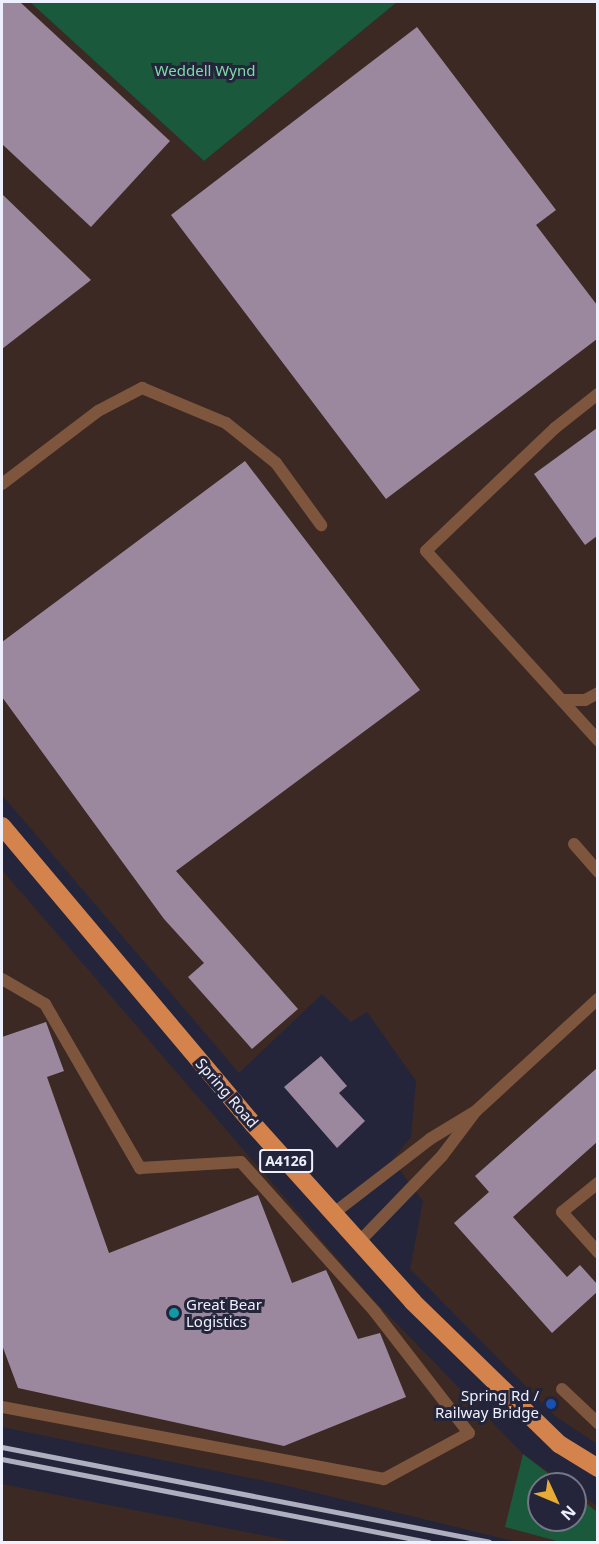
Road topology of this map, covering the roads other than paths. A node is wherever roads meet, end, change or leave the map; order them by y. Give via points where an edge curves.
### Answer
1 (597, 394) edge
2 (2, 484) edge
3 (321, 525) dead end
4 (597, 693) edge
5 (562, 700) junction
6 (597, 740) edge
7 (2, 826) edge
8 (574, 844) dead end
9 (597, 872) edge
10 (2, 979) edge
11 (597, 999) edge
12 (476, 1111) junction
13 (597, 1183) edge
14 (334, 1213) junction
15 (360, 1242) junction
16 (597, 1252) edge
17 (562, 1389) dead end
18 (2, 1407) edge
19 (597, 1424) edge
20 (597, 1468) edge

1 - 5 lane via 555,428 426,551
2 - 3 lane via 98,411 142,388 226,423 276,463
4 - 5 lane via 585,700
5 - 6 lane
7 - 14 main road, Spring Road / A4126 via 253,1124
8 - 9 lane
10 - 18 lane via 45,1004 140,1168 241,1162 375,1312 469,1433 384,1479
11 - 12 lane
12 - 14 lane via 430,1139
12 - 15 lane via 442,1156
13 - 16 lane via 562,1212
14 - 15 main road, Spring Road / A4126
15 - 20 main road, Spring Road / A4126 via 482,1372 559,1444
17 - 19 lane

